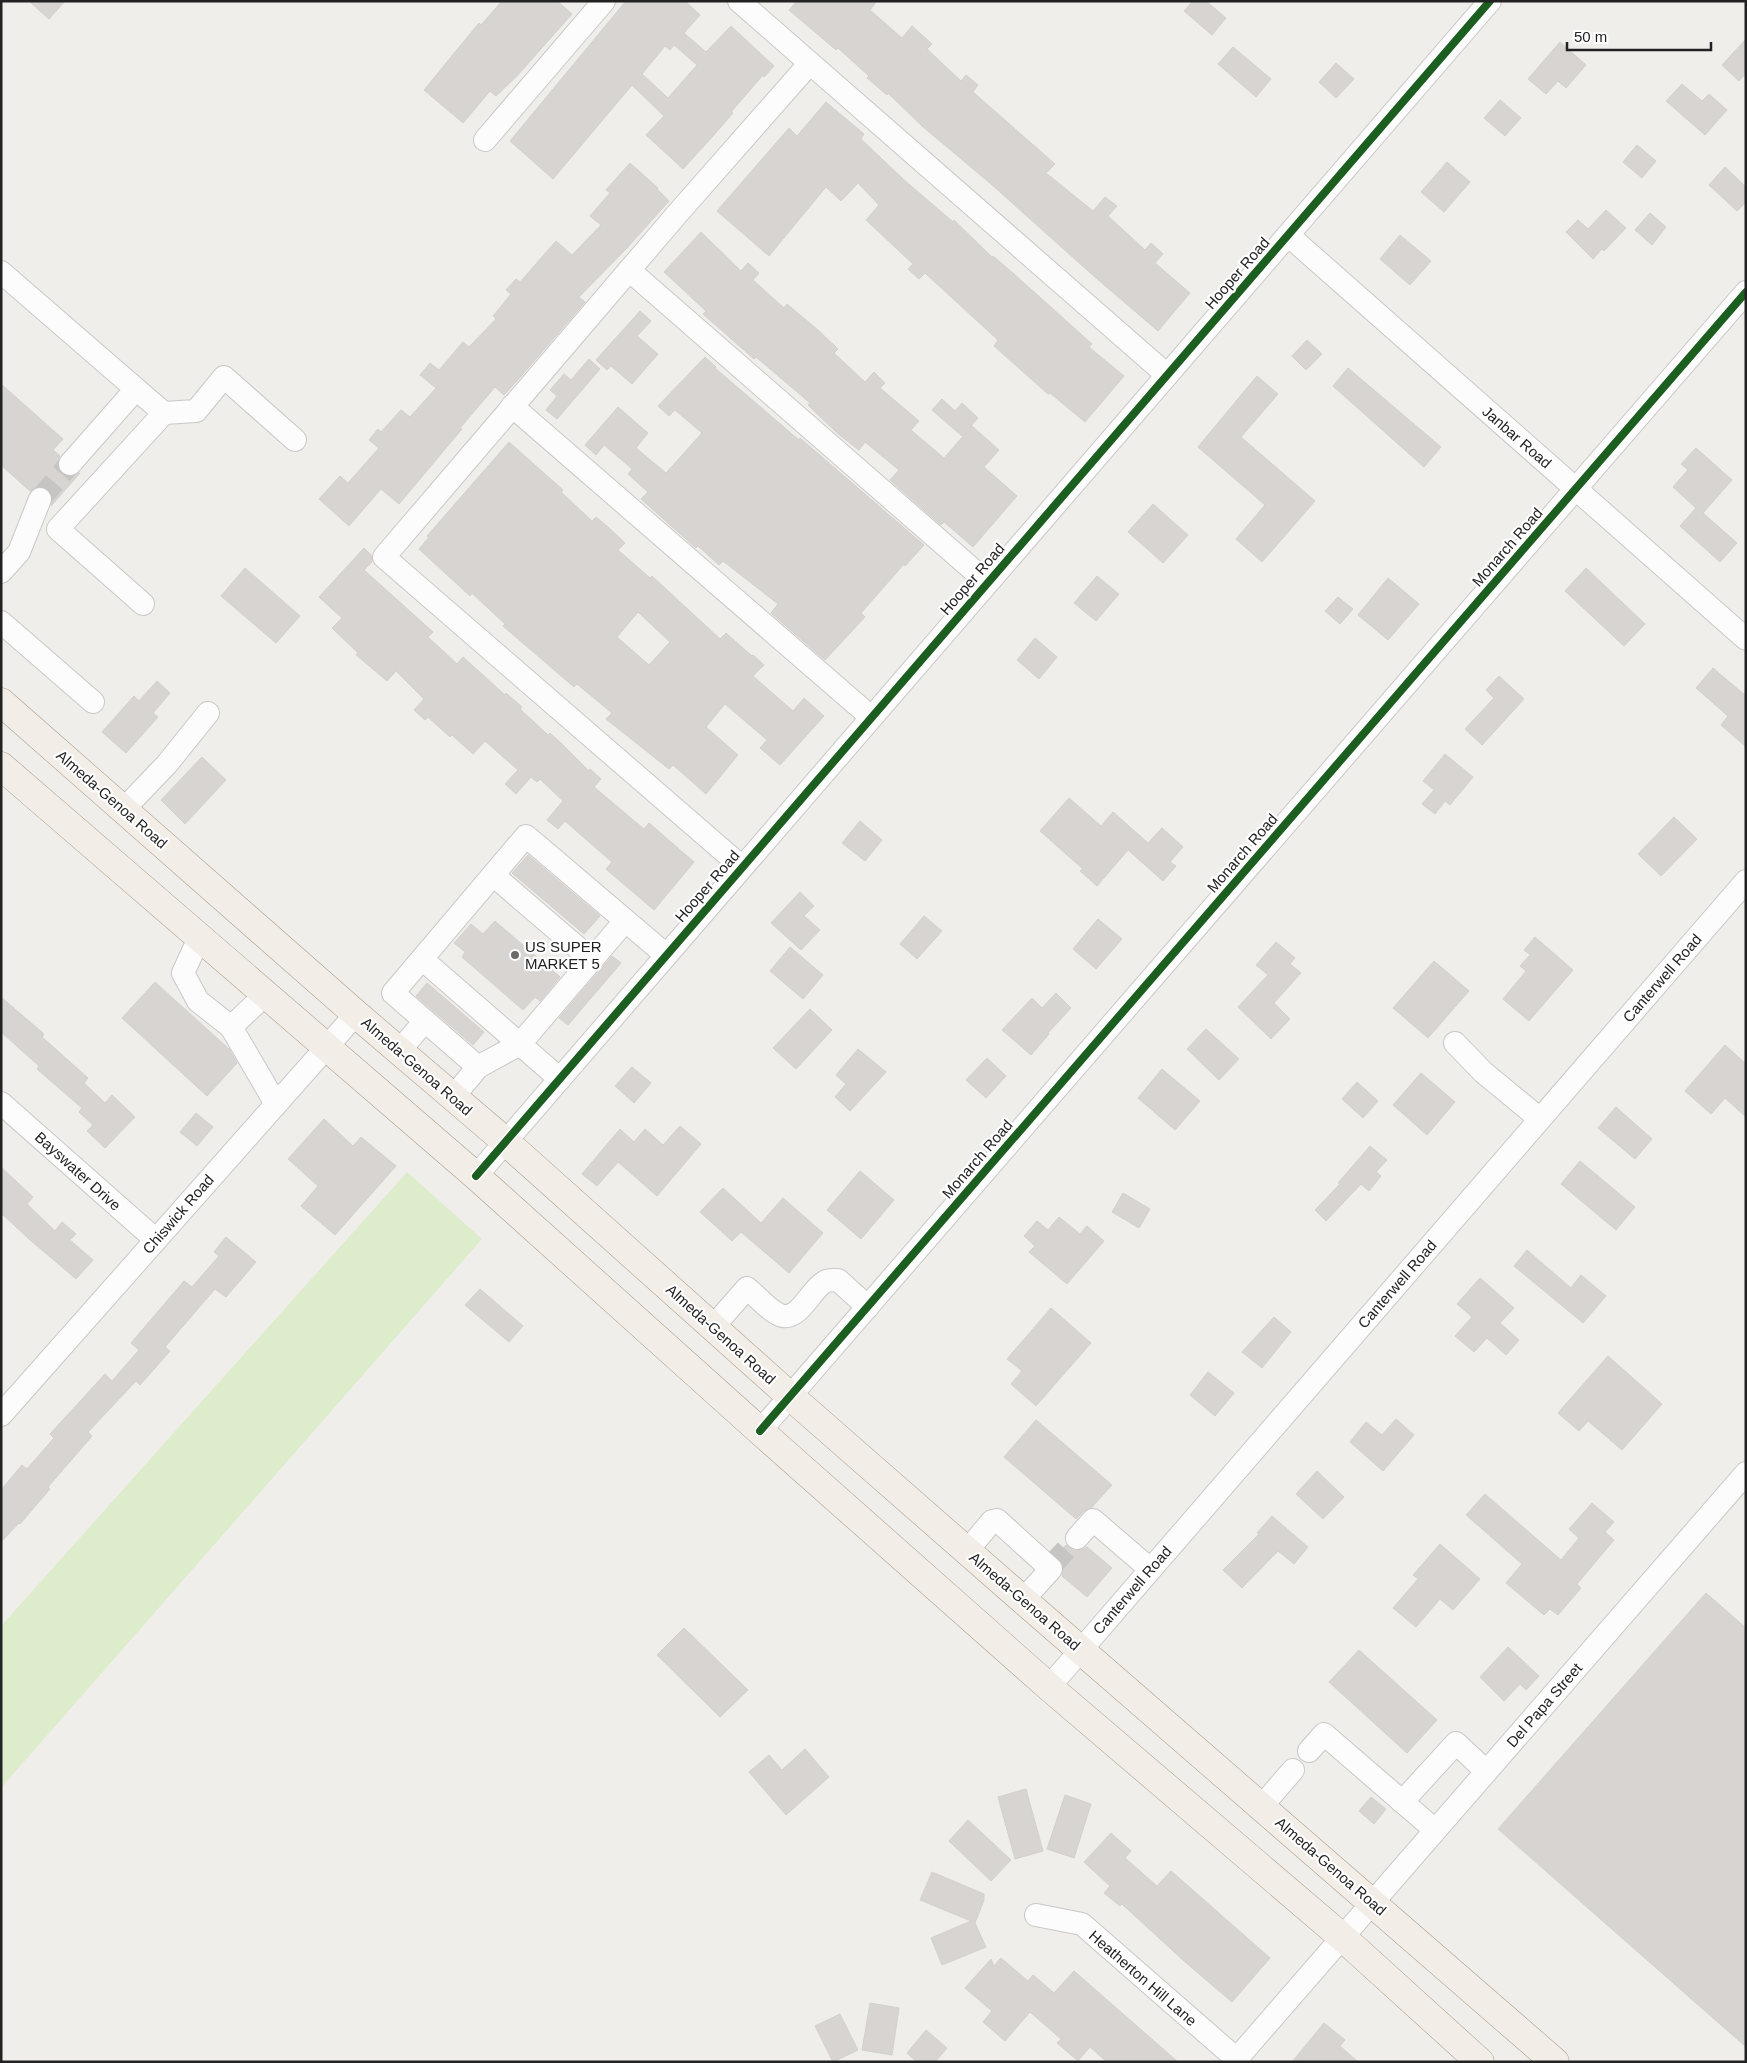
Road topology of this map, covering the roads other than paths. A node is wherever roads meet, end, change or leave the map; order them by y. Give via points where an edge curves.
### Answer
1 (604, 1) edge
2 (739, 1) edge
3 (1490, 1) edge
4 (810, 63) junction
5 (485, 140) dead end
6 (1288, 235) junction
7 (630, 270) junction
8 (1, 272) edge
9 (1746, 292) edge
10 (1167, 375) junction
11 (136, 389) junction
12 (512, 406) junction
13 (164, 414) junction
14 (295, 440) dead end
15 (70, 464) tunnel mouth
16 (1575, 489) junction
17 (40, 499) tunnel mouth
18 (58, 529) junction
19 (19, 552) junction
20 (1, 572) edge
21 (987, 582) junction
22 (143, 604) dead end
23 (1, 622) edge
24 (1746, 639) edge
25 (1, 702) edge
26 (94, 702) dead end
27 (208, 713) dead end
28 (871, 717) junction
29 (1, 766) edge
30 (124, 809) junction
31 (742, 867) junction
32 (493, 875) junction
33 (1746, 881) edge
34 (626, 921) junction
35 (199, 938) junction
36 (666, 955) junction
37 (422, 959) junction
38 (592, 960) junction
39 (265, 995) junction
40 (356, 1014) junction
41 (425, 1021) junction
42 (231, 1027) junction
43 (1456, 1043) dead end
44 (520, 1044) junction
45 (325, 1048) junction
46 (399, 1051) junction
47 (478, 1067) junction
48 (560, 1079) junction
49 (453, 1097) junction
50 (1, 1103) edge
51 (276, 1104) junction
52 (1540, 1119) junction
53 (506, 1142) junction
54 (476, 1176) junction
55 (156, 1240) junction
56 (868, 1306) junction
57 (713, 1327) junction
58 (790, 1396) junction
59 (1, 1415) edge
60 (760, 1432) junction
61 (1746, 1473) edge
62 (1077, 1538) tunnel mouth
63 (967, 1551) junction
64 (1150, 1569) junction
65 (1023, 1600) junction
66 (1080, 1650) junction
67 (1049, 1687) junction
68 (1309, 1751) dead end
69 (1293, 1770) dead end
70 (1486, 1771) junction
71 (1402, 1802) junction
72 (1262, 1806) junction
73 (1435, 1830) junction
74 (1372, 1902) junction
75 (1036, 1915) dead end
76 (1342, 1938) junction
77 (1237, 2061) edge
78 (1480, 2062) edge
79 (1556, 2062) edge

1 - 5 street
2 - 4 street
3 - 6 street, Hooper Road
4 - 7 street
4 - 10 street
6 - 10 street, Hooper Road
6 - 16 street, Janbar Road
7 - 12 street
7 - 21 street
8 - 11 street
9 - 16 street, Monarch Road
10 - 21 street, Hooper Road
11 - 13 street
11 - 15 street
12 - 28 street
12 - 31 street via 384,557
13 - 14 street via 196,411 224,377
13 - 18 street
16 - 24 street, Janbar Road
16 - 56 street, Monarch Road
17 - 19 street
18 - 19 street
18 - 22 street
19 - 20 street
21 - 28 street, Hooper Road
23 - 26 street
25 - 30 main road, Almeda-Genoa Road
27 - 30 street via 167,764
28 - 31 street, Hooper Road
29 - 35 main road
30 - 40 main road, Almeda-Genoa Road
31 - 36 street, Hooper Road
32 - 34 street via 526,836
32 - 37 street
32 - 38 street
33 - 52 street, Canterwell Road
34 - 36 street
34 - 38 street
35 - 39 main road
35 - 42 street via 183,973 198,1001
36 - 48 street, Hooper Road
37 - 41 street via 393,993
37 - 44 street
38 - 44 street
39 - 42 street
39 - 45 main road
40 - 45 street, Chiswick Road
40 - 46 main road, Almeda-Genoa Road
41 - 46 street
41 - 47 street
42 - 51 street
43 - 52 street via 1483,1072
44 - 47 street
44 - 48 street
45 - 51 street, Chiswick Road
45 - 54 main road
46 - 49 main road, Almeda-Genoa Road
47 - 49 street
48 - 53 street, Hooper Road
49 - 53 main road, Almeda-Genoa Road
50 - 55 street, Bayswater Drive
51 - 55 street, Chiswick Road
52 - 64 street, Canterwell Road
53 - 54 street, Hooper Road
53 - 57 main road, Almeda-Genoa Road
54 - 60 main road
55 - 59 street, Chiswick Road
56 - 57 street via 838,1280 829,1280 822,1283 795,1313 778,1315 748,1288
56 - 58 street, Monarch Road
57 - 58 main road, Almeda-Genoa Road
58 - 60 street, Monarch Road
58 - 63 main road, Almeda-Genoa Road
60 - 67 main road
61 - 70 street, Del Papa Street
62 - 64 street via 1093,1520
63 - 65 main road, Almeda-Genoa Road
63 - 65 street via 992,1521 998,1520 1050,1567 1050,1571
64 - 66 street, Canterwell Road
65 - 66 main road, Almeda-Genoa Road
66 - 67 street, Canterwell Road
66 - 72 main road, Almeda-Genoa Road
67 - 76 main road
68 - 71 street via 1324,1734
69 - 72 street
70 - 71 street via 1456,1743
70 - 73 street, Del Papa Street
71 - 73 street
72 - 74 main road, Almeda-Genoa Road
73 - 74 street, Del Papa Street
74 - 76 street, Del Papa Street
74 - 79 main road, Almeda-Genoa Road
75 - 77 street, Heatherton Hill Lane via 1082,1924
76 - 77 street, Del Papa Street
76 - 78 main road

